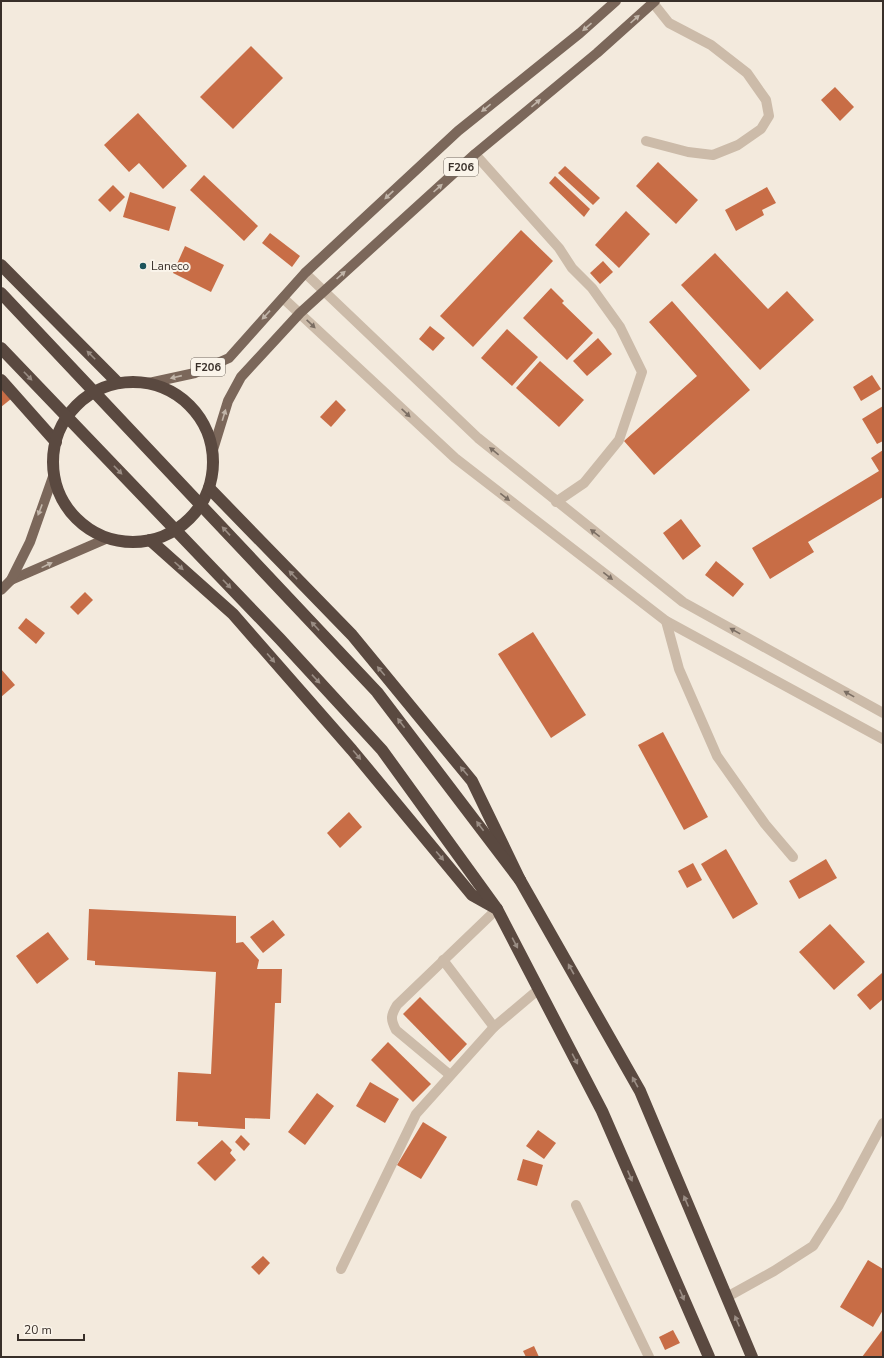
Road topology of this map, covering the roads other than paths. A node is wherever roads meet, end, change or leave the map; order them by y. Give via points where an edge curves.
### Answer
1 (616, 1) edge
2 (654, 2) edge
3 (646, 141) dead end
4 (475, 154) junction
5 (1, 265) edge
6 (305, 273) junction
7 (324, 291) junction
8 (1, 293) edge
9 (283, 298) junction
10 (300, 313) junction
11 (1, 348) edge
12 (1, 380) edge
13 (118, 383) junction
14 (149, 383) junction
15 (56, 442) junction
16 (212, 452) junction
17 (54, 474) junction
18 (209, 488) junction
19 (556, 502) junction
20 (108, 538) junction
21 (150, 540) junction
22 (11, 580) junction
23 (1, 590) edge
24 (666, 621) junction
25 (883, 713) edge
26 (883, 739) edge
27 (793, 857) dead end
28 (520, 880) junction
29 (497, 909) junction
30 (443, 960) junction
31 (539, 989) junction
32 (494, 1027) junction
33 (450, 1075) junction
34 (883, 1123) edge
35 (576, 1206) dead end
36 (341, 1269) dead end
37 (727, 1297) junction
38 (649, 1357) edge
39 (709, 1357) edge
40 (752, 1357) edge

1 -> 6 main road, F206 via 458,131
2 - 3 street via 669,23 711,45 747,73 766,100 769,116 761,129 738,145 713,155 688,152
4 -> 2 main road, F206
7 -> 4 main road, F206
4 - 19 street via 592,288 620,327 642,372 619,440 584,483
13 -> 5 highway
6 - 7 street
6 - 9 main road, F206
7 - 10 main road, F206
19 -> 7 street via 478,438
28 -> 8 highway, bridge via 377,692
9 - 10 street
9 -> 14 main road, F206 via 229,358 195,372
16 -> 10 main road, F206 via 228,401 241,377
10 -> 24 street via 455,458
11 -> 29 highway, bridge via 280,639 382,750
12 - 15 highway
13 - 14 highway
13 - 15 highway via 94,391 74,407 60,428
14 - 16 highway via 172,392 192,408 206,429
15 - 17 highway
16 - 18 highway
17 - 20 highway via 61,495 73,514 89,528
17 -> 22 main road via 30,542
18 - 21 highway via 200,507 186,522 169,534
28 -> 18 highway via 472,781 352,635
25 -> 19 street via 683,602
20 - 21 highway via 129,542
22 -> 20 main road
21 -> 29 highway via 233,614 352,750 472,895
22 - 23 main road
24 - 26 street
24 - 27 street via 679,669 717,756 765,824
37 -> 28 highway via 640,1091
29 - 30 street
29 -> 31 highway
30 - 32 street
30 - 33 street via 397,1005 391,1021 396,1030
31 - 32 street
31 -> 39 highway via 602,1111
32 - 33 street
33 - 36 street via 416,1114
34 - 37 street via 839,1205 813,1246
35 - 38 street
40 -> 37 highway

